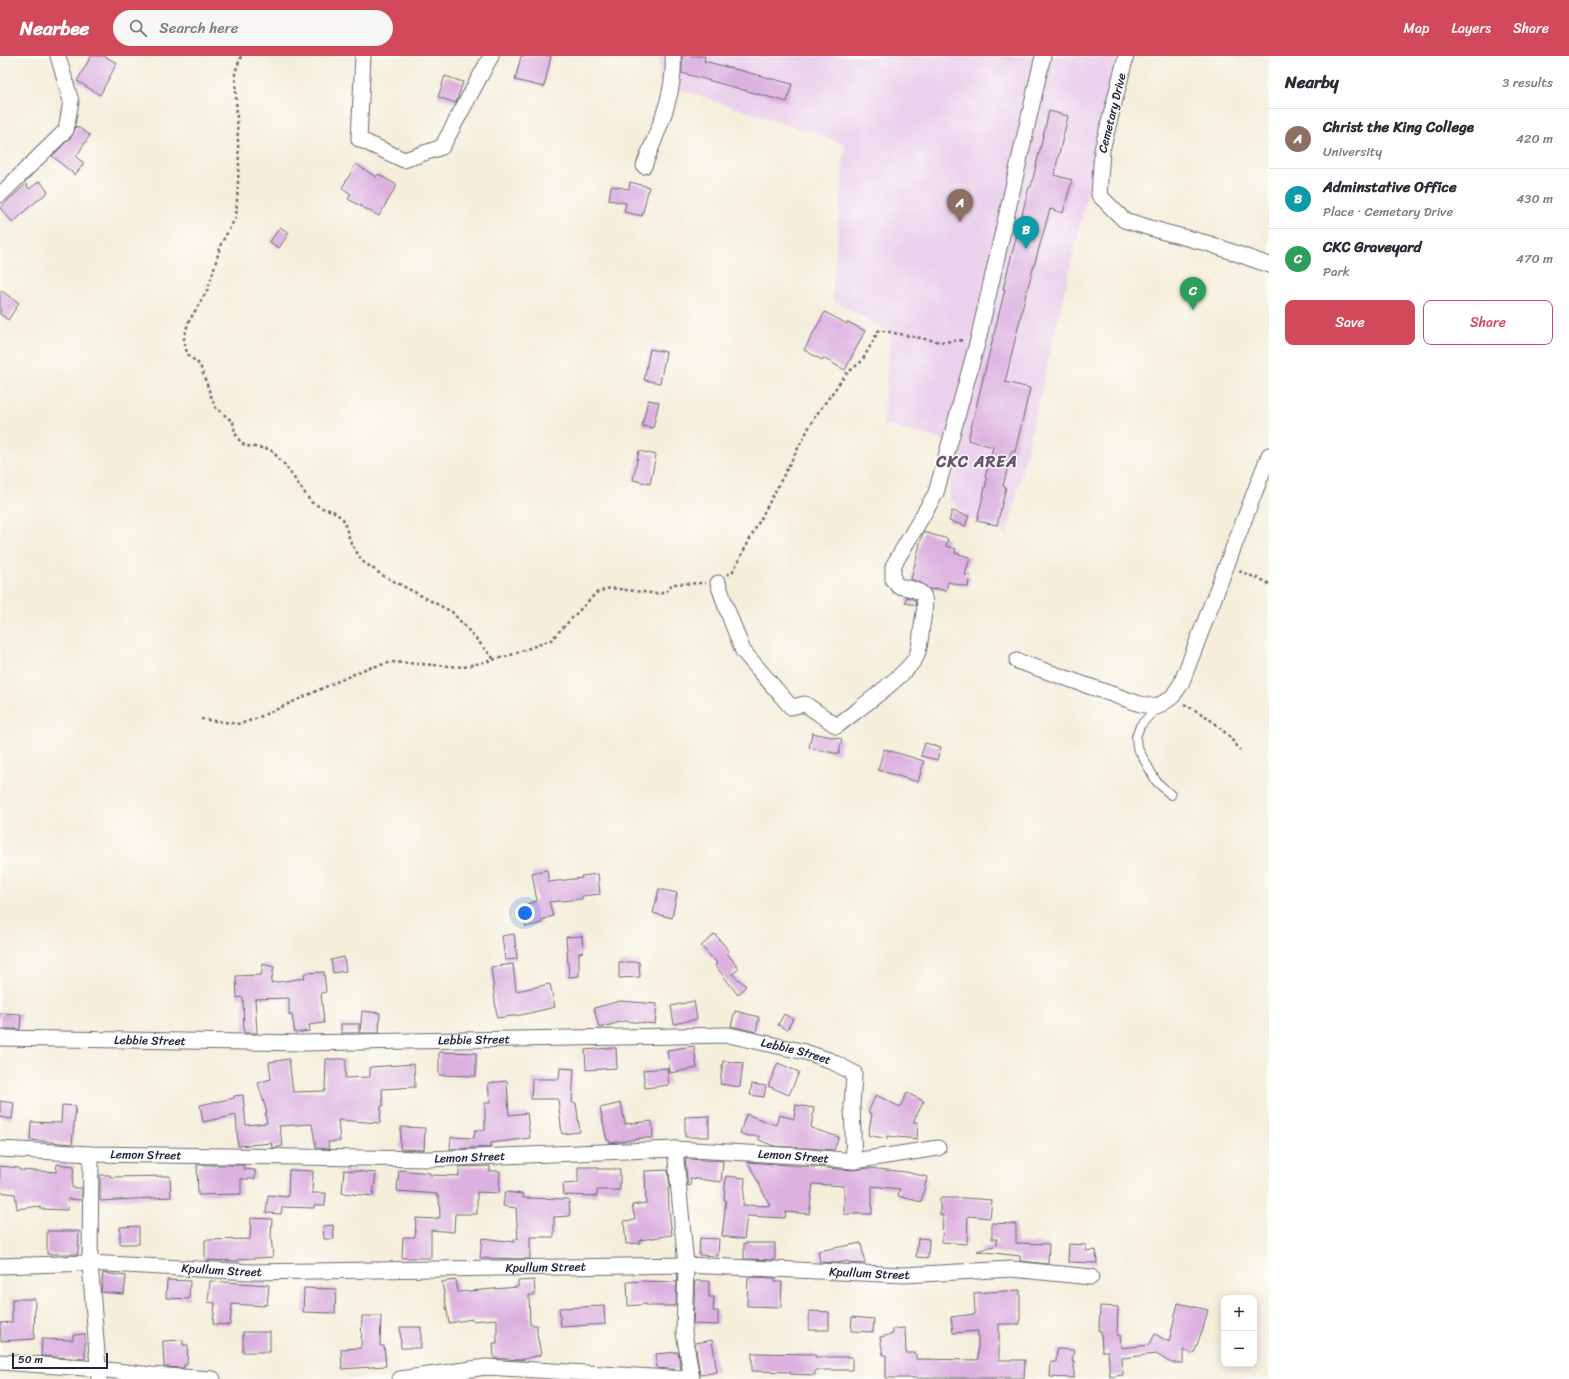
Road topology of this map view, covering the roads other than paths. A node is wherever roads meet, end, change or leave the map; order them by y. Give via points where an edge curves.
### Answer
1 (58, 56) edge
2 (363, 56) edge
3 (491, 56) edge
4 (673, 56) edge
5 (1043, 56) edge
6 (1126, 56) edge
7 (644, 166) dead end
8 (0, 195) edge
9 (1269, 265) edge
10 (1269, 455) edge
11 (718, 583) road end
12 (1017, 661) dead end
13 (1157, 707) junction
14 (1171, 795) dead end
15 (0, 1038) edge
16 (938, 1148) dead end
17 (0, 1149) edge
18 (675, 1149) junction
19 (91, 1154) junction
20 (854, 1161) junction
21 (90, 1263) junction
22 (686, 1265) junction
23 (0, 1266) edge
24 (1092, 1277) dead end
25 (0, 1362) edge
26 (99, 1374) edge
27 (213, 1379) edge
28 (400, 1379) edge
29 (686, 1379) edge
30 (692, 1379) edge

1 - 8 street via 71,101 66,130
2 - 3 street via 359,140 404,160 442,147
4 - 7 street via 674,70 667,104
5 - 11 street via 978,340 936,493 893,566 893,580 898,586 918,590 923,595 925,604 917,656 894,680 837,726 804,704 791,706 743,651
6 - 9 street, Cemetary Drive via 1102,150 1099,195 1124,220 1210,244
10 - 13 street via 1182,684 1172,697
12 - 13 street via 1140,704
13 - 14 lane via 1140,726 1136,737 1137,747 1156,781
15 - 20 street, Lebbie Street via 303,1043 729,1035 805,1052 829,1060 854,1073
16 - 20 street, Lemon Street
17 - 19 street, Lemon Street
18 - 19 street, Lemon Street via 428,1159
18 - 20 street, Lemon Street
18 - 22 street
19 - 21 street
21 - 22 street, Kpullum Street via 251,1272
21 - 23 street, Kpullum Street
21 - 26 street
22 - 24 street, Kpullum Street via 904,1275 1012,1269
22 - 30 street via 684,1333
25 - 26 street
26 - 27 street
28 - 29 street via 486,1367

